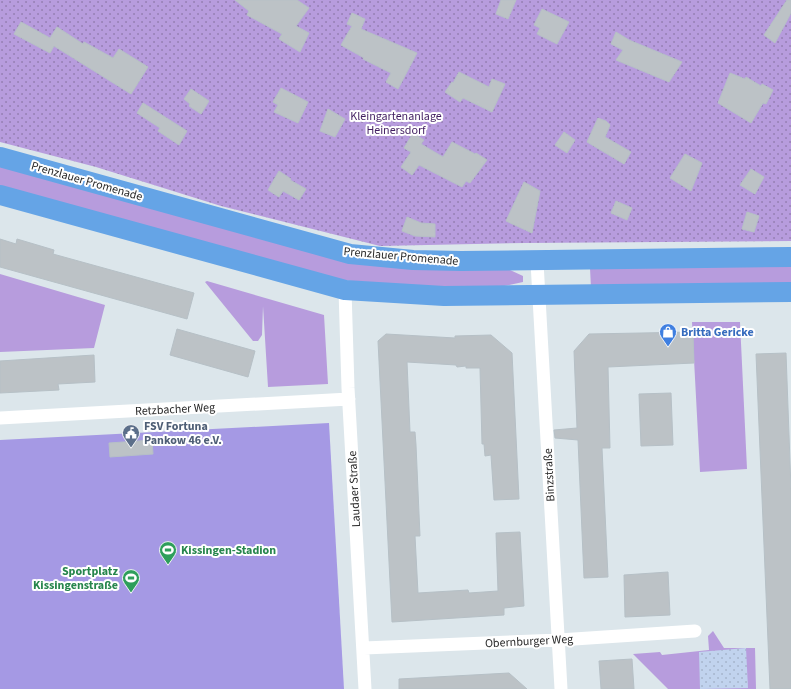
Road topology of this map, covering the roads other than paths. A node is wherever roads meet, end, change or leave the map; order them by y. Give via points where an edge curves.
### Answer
1 (0, 157) edge
2 (0, 195) edge
3 (791, 257) edge
4 (537, 262) junction
5 (345, 290) junction
6 (791, 292) edge
7 (539, 297) junction
8 (349, 399) junction
9 (0, 418) edge
10 (695, 631) dead end
11 (558, 640) junction
12 (364, 648) junction
13 (366, 689) edge
14 (561, 689) edge

1 - 4 main road, Prenzlauer Promenade via 350,254 413,260
2 - 5 main road
3 - 4 main road, Prenzlauer Promenade
4 - 7 street, Binzstraße
5 - 7 main road via 444,296
5 - 8 street, Laudaer Straße
6 - 7 main road
7 - 11 street, Binzstraße
8 - 9 street, Retzbacher Weg
8 - 12 street, Laudaer Straße
10 - 11 street, Obernburger Weg
11 - 12 street, Obernburger Weg
11 - 14 street, Binzstraße
12 - 13 street, Laudaer Straße

